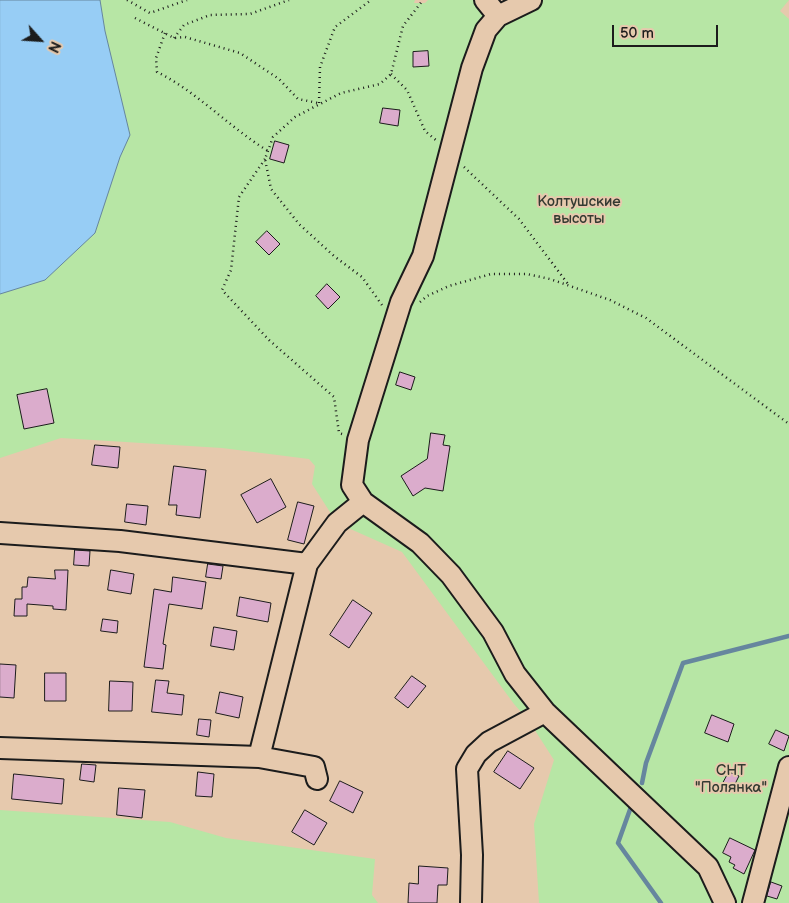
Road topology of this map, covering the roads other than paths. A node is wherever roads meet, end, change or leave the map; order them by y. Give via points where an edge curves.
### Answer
1 (484, 0) edge
2 (531, 0) edge
3 (498, 16) junction
4 (363, 502) junction
5 (0, 534) edge
6 (307, 564) junction
7 (545, 712) junction
8 (0, 748) edge
9 (259, 757) junction
10 (789, 767) edge
11 (317, 779) dead end
12 (471, 903) edge
13 (725, 903) edge
14 (753, 903) edge

1 - 3 street
2 - 3 street
3 - 4 street via 486,30 472,68 423,256 401,302 358,440 352,485
4 - 6 street via 337,523
4 - 7 street via 420,543 452,574 494,632 515,674
5 - 6 street via 120,541
6 - 9 street
7 - 12 street via 489,742 467,769
7 - 13 street via 708,867
8 - 9 street
9 - 11 street via 314,767
10 - 14 street

